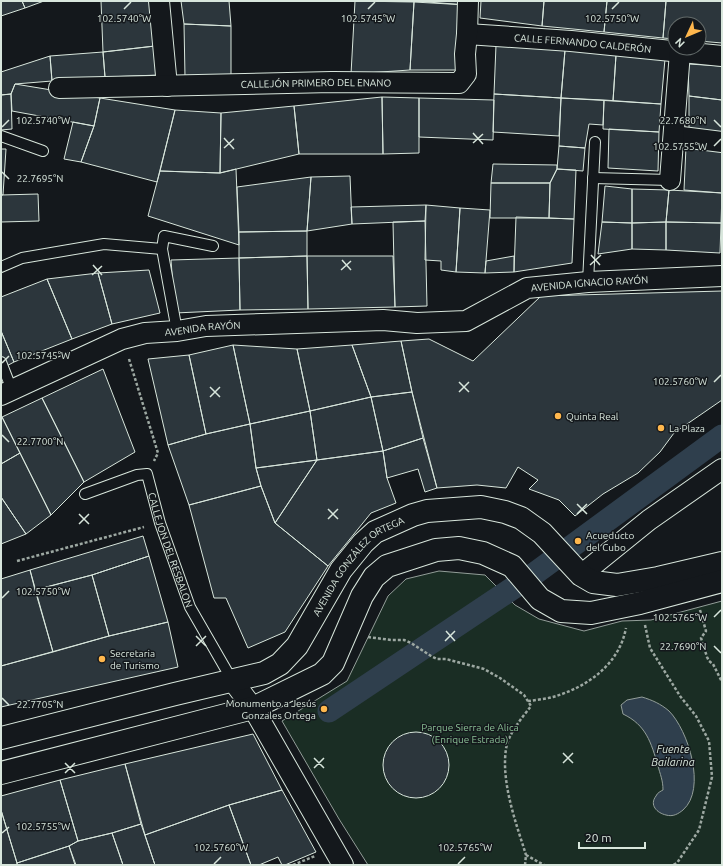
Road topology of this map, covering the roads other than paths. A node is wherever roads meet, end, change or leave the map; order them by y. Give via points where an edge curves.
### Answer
1 (159, 1) edge
2 (468, 1) edge
3 (467, 34) junction
4 (667, 51) edge
5 (707, 55) edge
6 (680, 56) edge
7 (722, 56) edge
8 (167, 86) junction
9 (59, 88) dead end
10 (1, 136) edge
11 (674, 136) junction
12 (595, 142) dead end
13 (722, 142) edge
14 (43, 151) dead end
15 (593, 178) junction
16 (670, 180) joint
17 (213, 246) dead end
18 (162, 249) junction
19 (1, 267) edge
20 (722, 276) edge
21 (588, 282) junction
22 (417, 323) joint
23 (177, 331) junction
24 (1, 362) edge
25 (6, 392) edge
26 (722, 469) edge
27 (85, 494) dead end
28 (722, 563) edge
29 (581, 575) junction
30 (722, 581) edge
31 (232, 680) junction
32 (253, 708) junction
33 (1, 738) edge
34 (1, 773) edge
35 (343, 865) edge

1 - 8 street
2 - 3 street
3 - 4 street, CALLE FERNANDO CALDERÓN
3 - 8 street, CALLEJÓN PRIMERO DEL ENANO via 466,74 459,83 332,82
5 - 7 street, CALLE FERNANDO CALDERÓN
6 - 11 street
8 - 9 street
10 - 14 lane
11 - 13 street
11 - 16 street
12 - 15 lane
15 - 16 lane
15 - 21 lane
17 - 18 lane via 164,236
18 - 19 lane via 104,244 22,258
18 - 23 lane
20 - 21 street, AVENIDA IGNACIO RAYÓN
21 - 22 street, AVENIDA IGNACIO RAYÓN via 527,288 466,321
22 - 23 street, AVENIDA RAYÓN via 367,320 206,326
23 - 25 street, AVENIDA RAYÓN via 145,333 122,340
24 - 25 lane
26 - 29 street via 649,520
27 - 31 lane, CALLEJON DEL RESBALON via 137,475 147,474 160,523 190,607
28 - 29 street, AVENIDA GONZÁLEZ ORTEGA via 617,585 593,582
29 - 31 street, AVENIDA GONZÁLEZ ORTEGA via 542,533 521,518 481,507 427,511 413,515 375,532 364,543 341,570 297,646 280,664 264,673
30 - 32 street, AVENIDA GONZÁLEZ ORTEGA via 591,613 562,611 540,599 512,566 483,553 460,548 436,550 387,566 374,577 362,596 333,663 322,674
31 - 32 street
31 - 33 street, AVENIDA GONZÁLEZ ORTEGA
32 - 34 street, AVENIDA GONZÁLEZ ORTEGA
32 - 35 street

